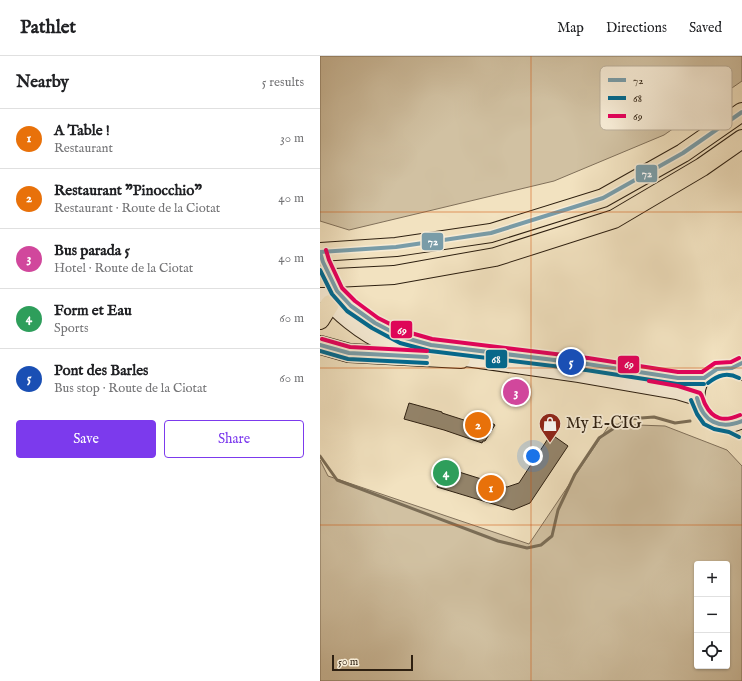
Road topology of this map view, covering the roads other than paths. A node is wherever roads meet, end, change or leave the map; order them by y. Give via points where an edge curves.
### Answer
1 (742, 112) edge
2 (732, 119) edge
3 (716, 130) edge
4 (742, 139) edge
5 (324, 251) edge
6 (327, 289) edge
7 (320, 320) edge
8 (320, 345) edge
9 (461, 359) junction
10 (739, 368) edge
11 (704, 378) junction
12 (697, 398) junction
13 (738, 426) edge

1 - 2 highway
3 - 5 highway via 683,153 603,198 490,233 396,247
4 - 6 highway via 702,167 614,219 495,257
6 - 7 highway
6 - 9 main road via 339,313 363,332 387,345
6 - 11 main road via 376,323 402,337 431,345 678,378
8 - 9 highway via 350,353
9 - 12 main road via 579,375 677,392
10 - 11 main road via 717,369
11 - 12 main road
12 - 13 main road via 704,416 712,422

